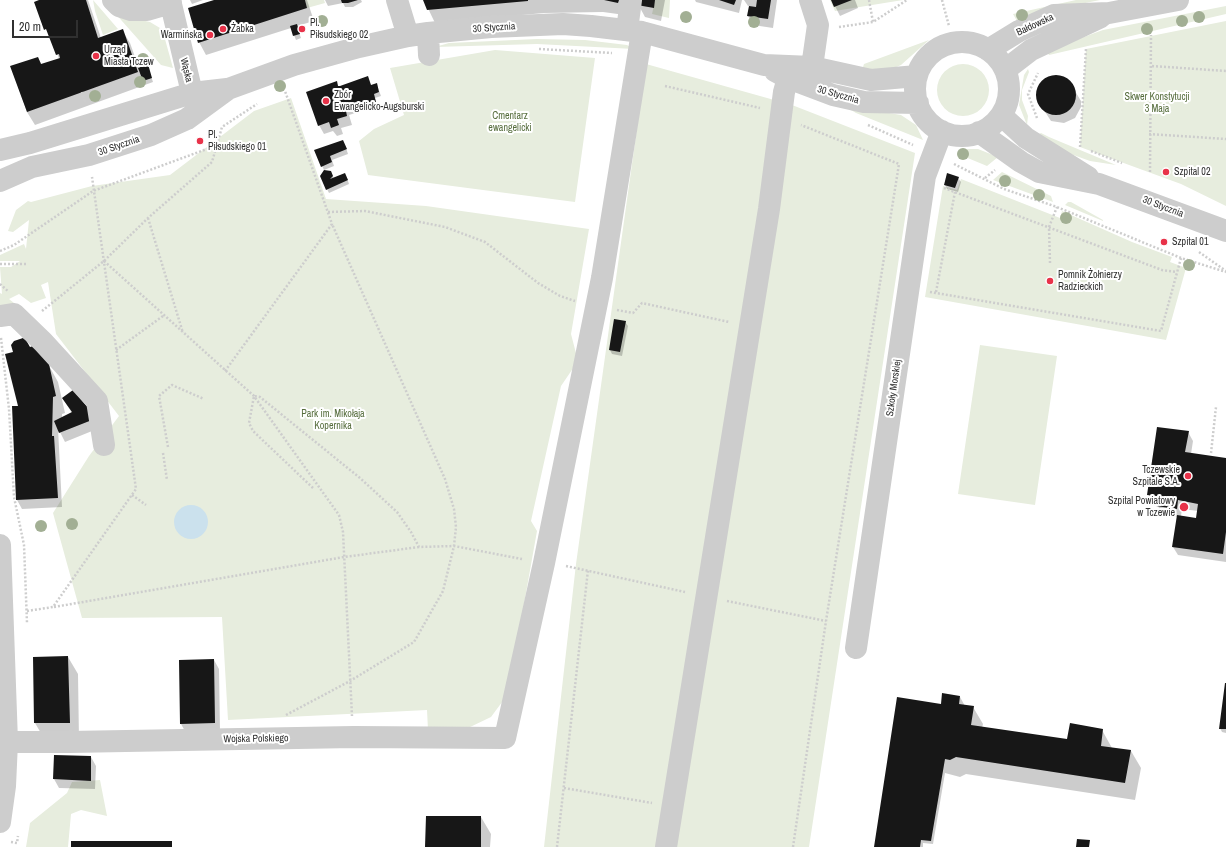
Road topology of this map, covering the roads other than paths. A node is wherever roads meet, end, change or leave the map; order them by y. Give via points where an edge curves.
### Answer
1 (113, 0) edge
2 (397, 0) edge
3 (631, 0) edge
4 (810, 0) edge
5 (1178, 0) edge
6 (171, 1) edge
7 (1110, 13) junction
8 (634, 31) junction
9 (418, 34) junction
10 (988, 50) junction
11 (429, 55) dead end
12 (764, 64) junction
13 (812, 67) junction
14 (1005, 70) junction
15 (917, 76) junction
16 (788, 78) junction
17 (228, 89) junction
18 (192, 93) junction
19 (918, 103) junction
20 (1001, 114) junction
21 (942, 131) junction
22 (979, 132) junction
23 (0, 150) edge
24 (0, 181) edge
25 (1099, 184) junction
26 (1226, 231) edge
27 (13, 312) edge
28 (104, 445) dead end
29 (0, 545) edge
30 (856, 648) dead end
31 (7, 742) junction
32 (0, 822) edge
33 (666, 847) edge

1 - 6 street via 119,6 131,10 147,10
2 - 9 street
3 - 8 street
4 - 13 street via 818,25
5 - 7 street, Bałdowska
6 - 18 street, Wąska
7 - 10 street, Bałdowska via 1054,15 1019,31
7 - 14 street, Bałdowska via 1031,50
8 - 9 street, 30 Stycznia via 563,24
8 - 12 street, 30 Stycznia
8 - 31 street, Wojska Polskiego via 638,54 596,306 505,738 354,737
9 - 11 street
9 - 17 street, 30 Stycznia via 294,65
10 - 14 street via 998,58
10 - 15 street via 975,44 960,42 946,45 933,52 923,63
12 - 13 street, 30 Stycznia
12 - 16 street, 30 Stycznia
13 - 15 street, 30 Stycznia via 871,80
14 - 20 street via 1009,85 1007,100
15 - 19 street via 915,90
16 - 19 street, 30 Stycznia via 834,95 864,102
16 - 33 street
17 - 18 street, 30 Stycznia
17 - 24 street, 30 Stycznia via 187,119 151,135 89,155 32,167
18 - 23 street, 30 Stycznia
19 - 21 street via 923,115
20 - 22 street via 992,125
20 - 25 street, 30 Stycznia via 1026,138
21 - 22 street via 960,135
21 - 30 street, Szkoły Morskiej via 925,176
22 - 25 street, 30 Stycznia via 1021,162 1040,172
25 - 26 street, 30 Stycznia
27 - 28 street via 97,401
29 - 31 street
31 - 32 street

